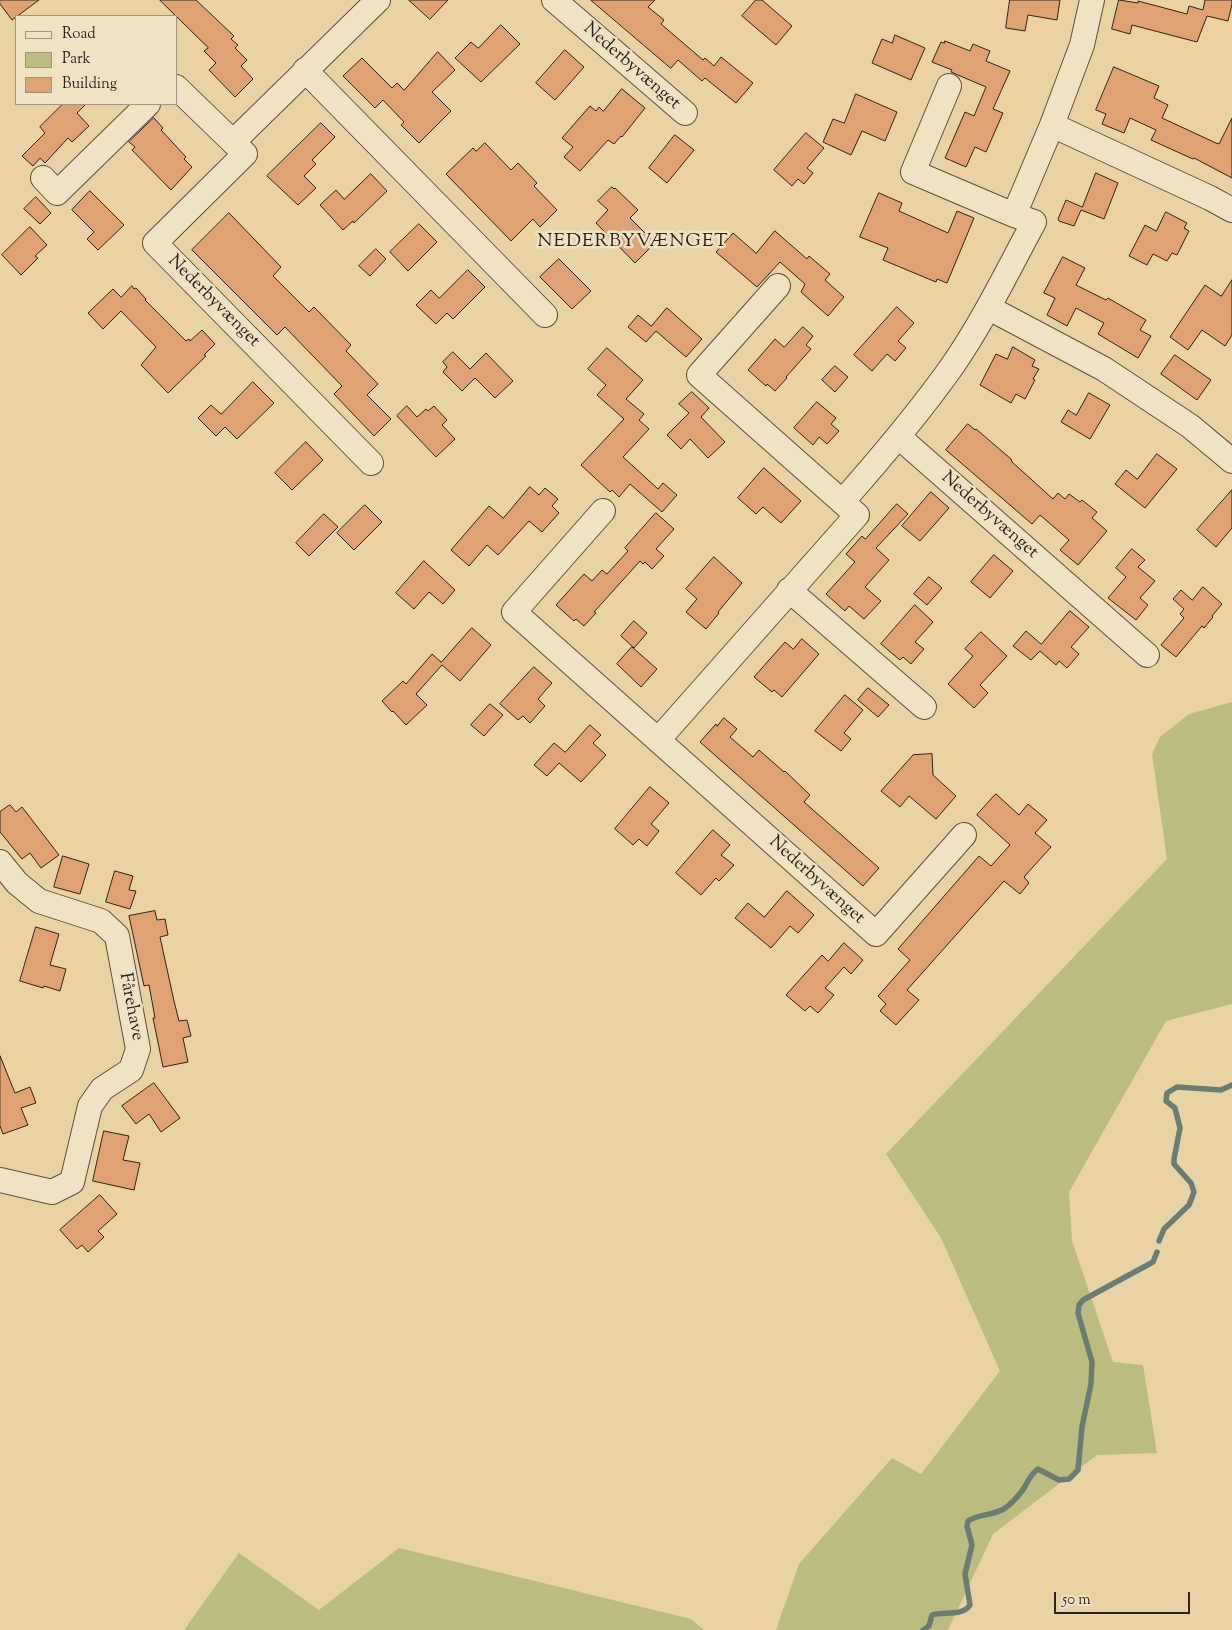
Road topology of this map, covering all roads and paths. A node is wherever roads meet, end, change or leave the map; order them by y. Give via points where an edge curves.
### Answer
1 (378, 0) edge
2 (554, 0) edge
3 (1092, 0) edge
4 (305, 70) junction
5 (949, 86) dead end
6 (178, 90) edge
7 (147, 105) edge
8 (685, 113) dead end
9 (1052, 125) junction
10 (233, 142) junction
11 (43, 178) dead end
12 (1232, 210) edge
13 (1014, 215) junction
14 (778, 286) dead end
15 (989, 308) junction
16 (545, 316) dead end
17 (898, 437) junction
18 (1232, 462) edge
19 (371, 463) dead end
20 (842, 502) junction
21 (603, 510) dead end
22 (789, 590) junction
23 (1147, 655) dead end
24 (924, 707) dead end
25 (658, 740) junction
26 (964, 834) dead end
27 (0, 862) edge
28 (0, 1180) edge

1 - 4 street
2 - 8 street, Nederbyvænget
3 - 9 street via 1082,45
4 - 10 street
4 - 16 street
5 - 13 street via 913,172
6 - 10 street
7 - 11 street via 57,193
9 - 12 street
9 - 13 street
10 - 19 street, Nederbyvænget via 244,154 154,243
13 - 15 street via 1034,222
14 - 20 street via 699,375
15 - 17 street via 953,365
15 - 18 street via 1104,369 1190,426
17 - 20 street
17 - 23 street, Nederbyvænget
20 - 22 street via 857,515
21 - 25 street, Nederbyvænget via 514,612
22 - 24 street
22 - 25 street
25 - 26 street, Nederbyvænget via 876,934
27 - 28 street, Fårehave via 38,901 101,921 117,936 138,1049 131,1070 102,1089 90,1106 72,1182 52,1192

